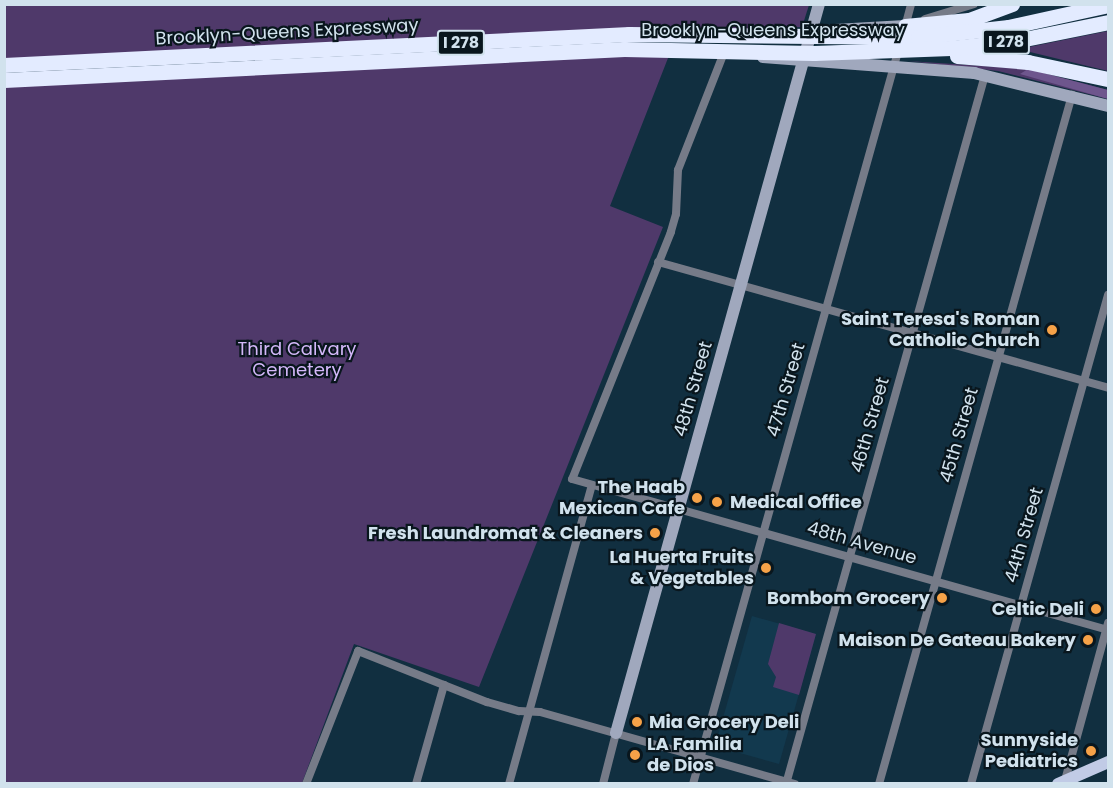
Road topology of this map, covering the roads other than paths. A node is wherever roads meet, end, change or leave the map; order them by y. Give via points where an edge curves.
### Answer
1 (819, 4) edge
2 (911, 4) edge
3 (974, 4) edge
4 (1012, 4) edge
5 (1108, 5) edge
6 (1108, 22) edge
7 (905, 26) junction
8 (812, 30) junction
9 (670, 41) junction
10 (918, 47) junction
11 (725, 50) junction
12 (803, 63) junction
13 (4, 65) edge
14 (893, 67) junction
15 (4, 74) edge
16 (984, 75) junction
17 (1104, 79) edge
18 (4, 80) edge
19 (1072, 95) junction
20 (1108, 106) edge
21 (658, 262) junction
22 (741, 285) junction
23 (1108, 295) edge
24 (826, 309) junction
25 (913, 333) junction
26 (998, 357) junction
27 (1084, 381) junction
28 (1108, 388) edge
29 (592, 485) junction
30 (678, 509) junction
31 (764, 532) junction
32 (850, 557) junction
33 (935, 581) junction
34 (1021, 605) junction
35 (1108, 627) edge
36 (444, 685) junction
37 (530, 712) junction
38 (616, 734) junction
39 (700, 757) junction
40 (1108, 762) edge
41 (306, 783) edge
42 (416, 783) edge
43 (509, 783) edge
44 (603, 783) edge
45 (693, 783) edge
46 (789, 783) edge
47 (879, 783) edge
48 (971, 783) edge
49 (1062, 783) edge

1 - 8 main road, 48th Street
2 - 7 street, 47th Street
3 - 7 street
4 - 7 highway via 969,20
5 - 10 highway, Brooklyn-Queens Expressway / I 278
6 - 10 highway, Brooklyn-Queens Expressway / I 278 via 999,44
7 - 8 main road
7 - 14 street, 47th Street
8 - 9 main road
8 - 12 main road, 48th Street
9 - 11 main road, Brooklyn-Queens Expressway
9 - 15 main road
10 - 13 highway, Brooklyn-Queens Expressway / I 278 via 647,34
10 - 17 highway via 1012,59
10 - 18 highway, Brooklyn-Queens Expressway / I 278 via 840,53 633,49
11 - 12 main road, Brooklyn-Queens Expressway
11 - 21 street via 678,170 675,219
12 - 14 main road, Brooklyn-Queens Expressway
12 - 22 main road, 48th Street
14 - 16 main road, Brooklyn-Queens Expressway
14 - 24 street, 47th Street
16 - 19 main road, Brooklyn-Queens Expressway
16 - 25 street, 46th Street
19 - 20 main road, Brooklyn-Queens Expressway
19 - 26 street, 45th Street
21 - 22 street
21 - 29 street, 48th Avenue via 572,479
22 - 24 street
22 - 30 main road, 48th Street
23 - 27 street, 44th Street
24 - 25 street
24 - 31 street, 47th Street
25 - 26 street
25 - 32 street, 46th Street
26 - 27 street
26 - 33 street, 45th Street
27 - 28 street
27 - 34 street, 44th Street
29 - 30 street, 48th Avenue
29 - 37 street
30 - 31 street, 48th Avenue
30 - 38 main road, 48th Street
31 - 32 street, 48th Avenue
31 - 39 street, 47th Street
32 - 33 street, 48th Avenue
32 - 46 street, 46th Street
33 - 34 street, 48th Avenue
33 - 47 street, 45th Street
34 - 35 street, 48th Avenue
34 - 48 street, 44th Street
35 - 49 street
36 - 37 street via 487,702
36 - 41 street via 358,651
36 - 42 street
37 - 38 street
37 - 43 street
38 - 39 street
38 - 44 street, 48th Street
39 - 45 street, 47th Street
39 - 46 street
40 - 49 main road

